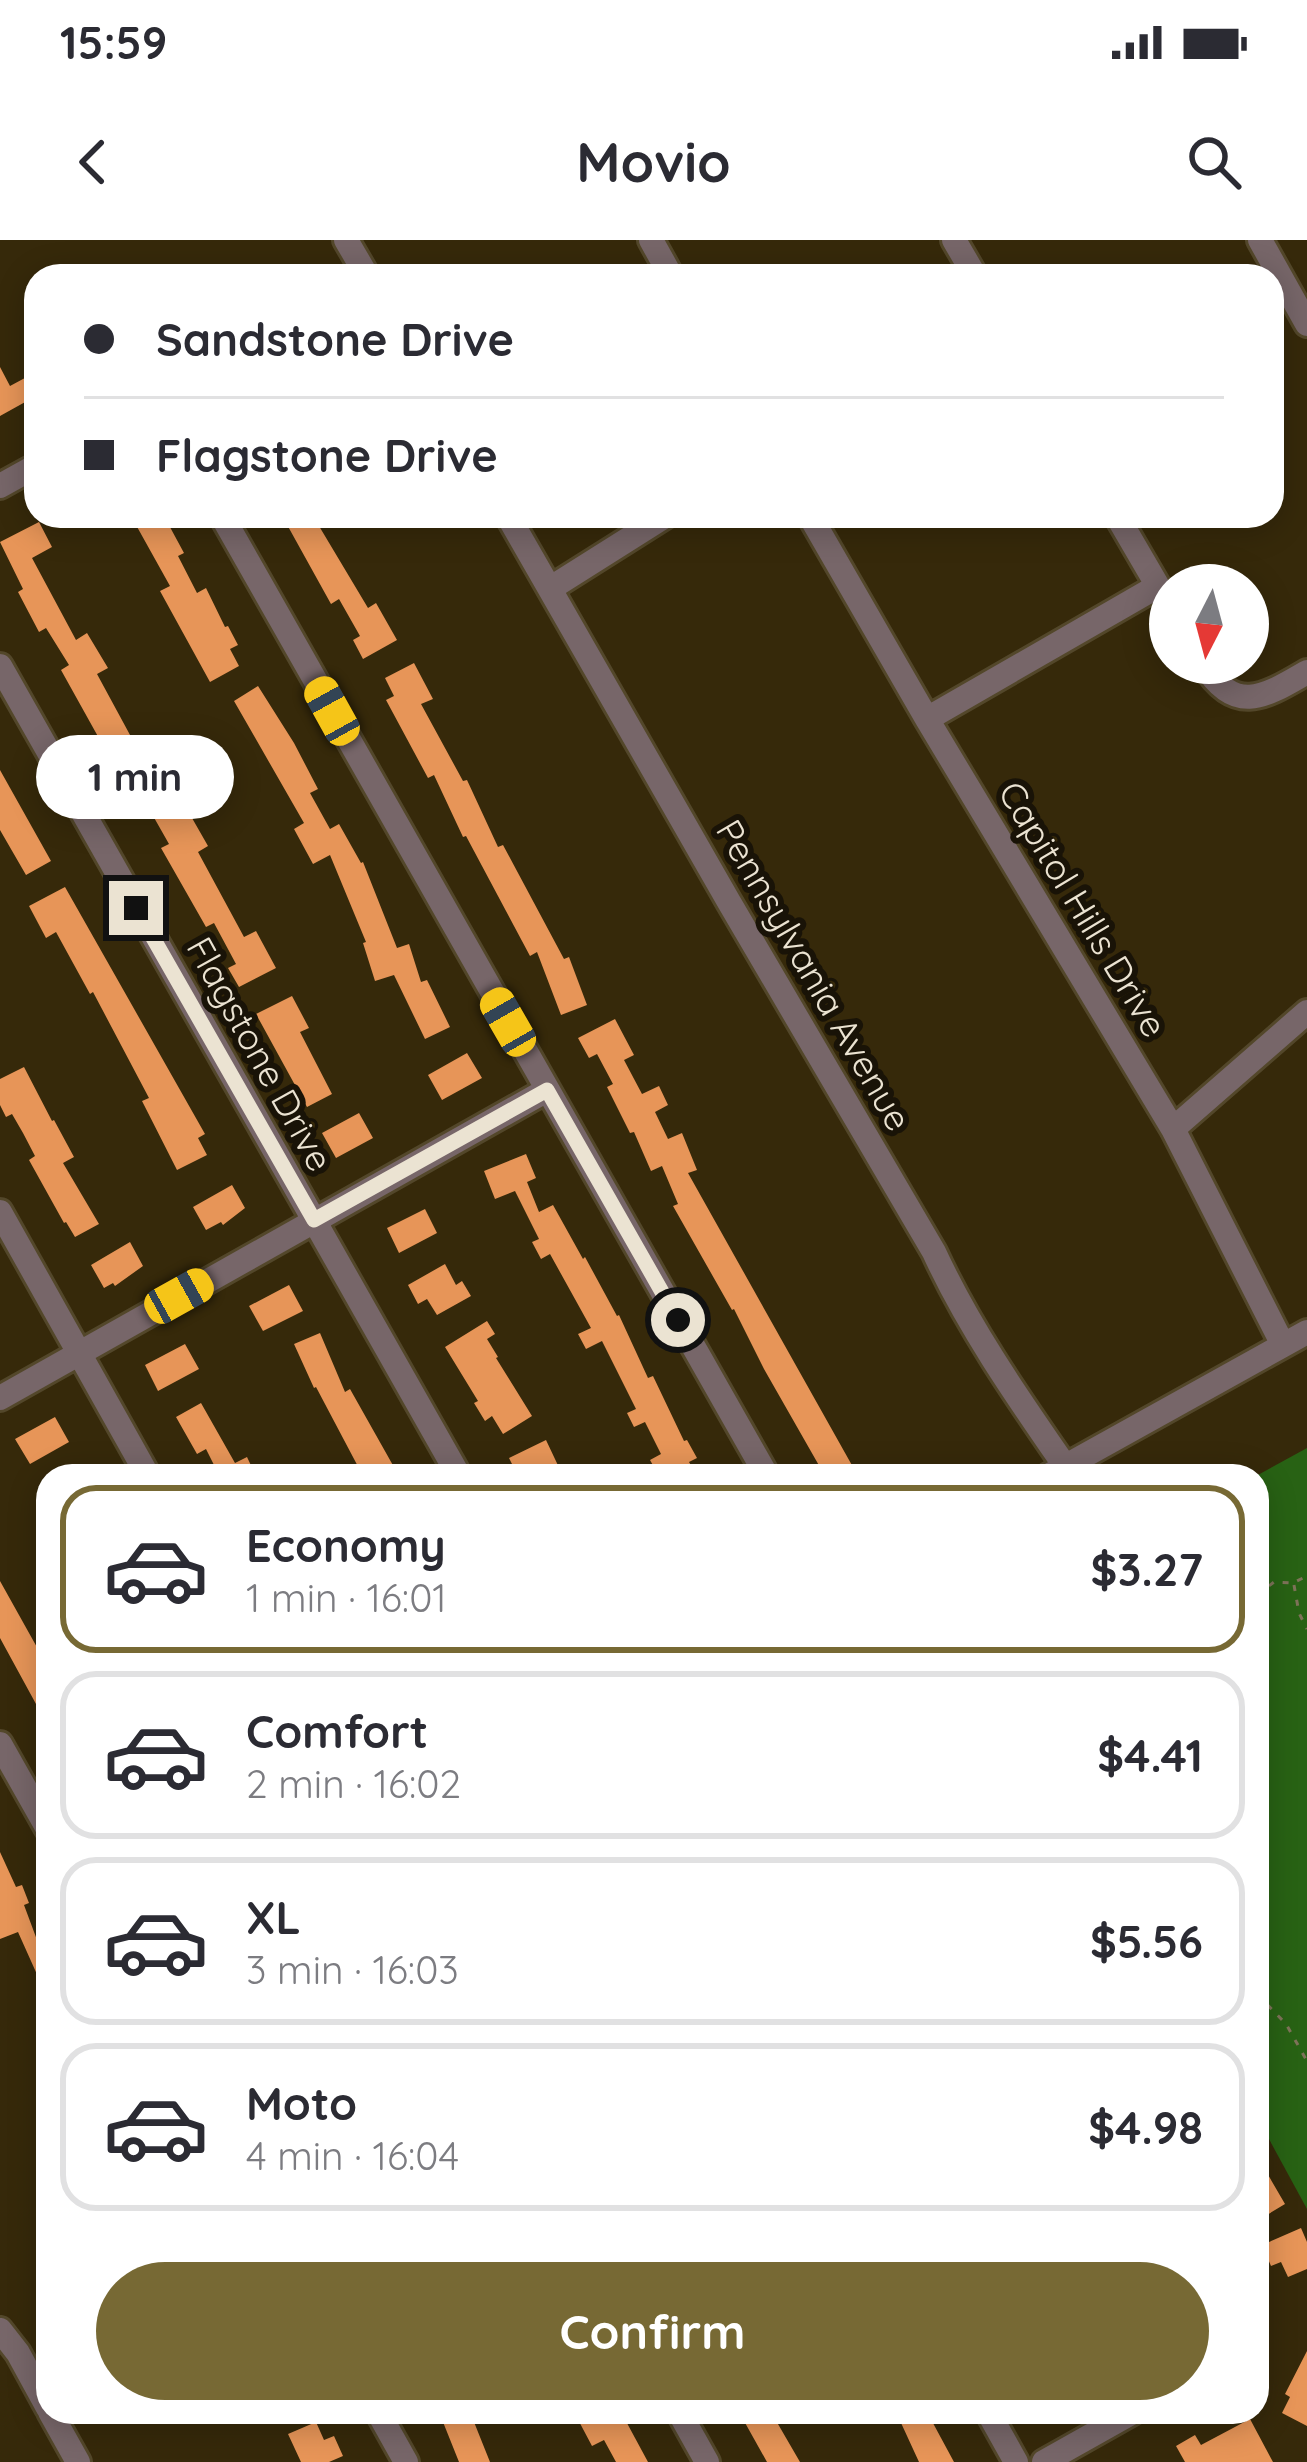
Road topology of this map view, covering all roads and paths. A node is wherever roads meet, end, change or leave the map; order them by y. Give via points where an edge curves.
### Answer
1 (1284, 283) edge
2 (1307, 324) edge
3 (229, 528) edge
4 (515, 528) edge
5 (646, 528) edge
6 (817, 528) edge
7 (1124, 528) edge
8 (1149, 570) edge
9 (551, 588) junction
10 (1149, 604) edge
11 (0, 666) edge
12 (1307, 672) edge
13 (1219, 684) edge
14 (927, 719) junction
15 (1307, 1012) edge
16 (547, 1090) junction
17 (1173, 1129) junction
18 (0, 1212) edge
19 (314, 1220) junction
20 (1307, 1332) edge
21 (1283, 1345) junction
22 (80, 1354) junction
23 (0, 1397) edge
24 (141, 1464) edge
25 (452, 1464) edge
26 (760, 1464) edge
27 (1052, 1464) edge
28 (1069, 1464) edge
29 (1307, 1576) edge
30 (1293, 1583) junction
31 (1269, 1586) edge
32 (1307, 1629) edge
33 (0, 1744) edge
34 (36, 1808) edge
35 (1269, 2006) edge
36 (1307, 2062) edge
37 (0, 2330) edge
38 (36, 2387) edge
39 (57, 2424) edge
40 (385, 2424) edge
41 (686, 2424) edge
42 (995, 2424) edge
43 (1112, 2424) edge
44 (78, 2462) edge
45 (406, 2462) edge
46 (707, 2462) edge
47 (1016, 2462) edge
48 (1045, 2462) edge

1 - 2 street
3 - 16 street
4 - 9 street, Pennsylvania Avenue
5 - 9 street
6 - 14 street, Capitol Hills Drive
7 - 8 street
9 - 27 street, Pennsylvania Avenue
10 - 14 street
11 - 19 street, Flagstone Drive
12 - 13 street via 1265,697 1230,694
14 - 17 street, Capitol Hills Drive
15 - 17 street
16 - 19 street
16 - 26 street
17 - 21 street, Capitol Hills Drive
18 - 22 street
19 - 22 street
19 - 25 street, Flagstone Drive
20 - 21 street
21 - 28 street
22 - 23 street
22 - 24 street
29 - 30 path
30 - 31 path
30 - 32 path
33 - 34 street
35 - 36 path
37 - 38 street
39 - 44 street
40 - 45 street
41 - 46 street
42 - 47 street
43 - 48 street

